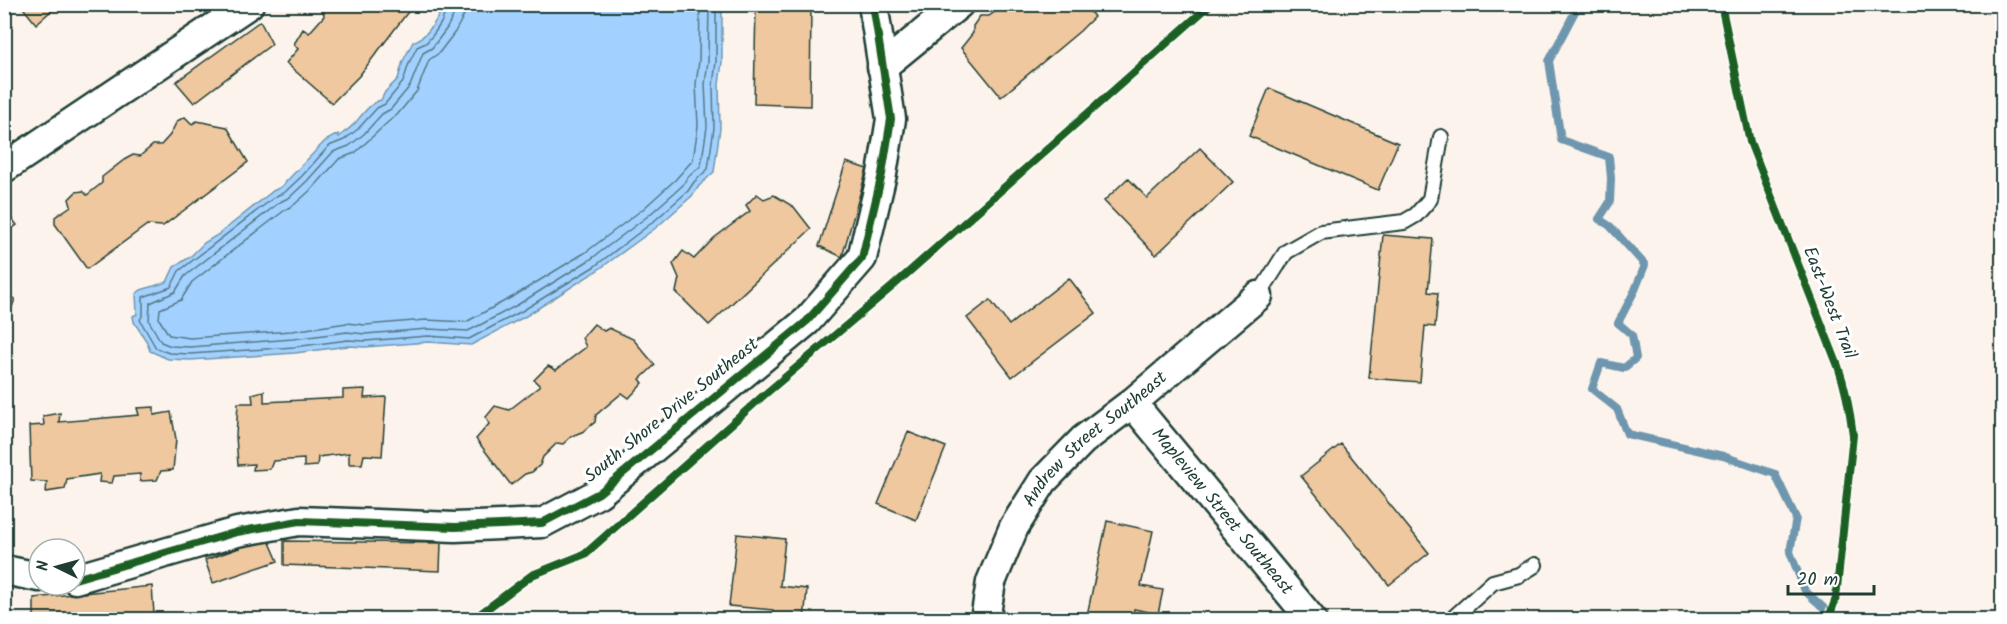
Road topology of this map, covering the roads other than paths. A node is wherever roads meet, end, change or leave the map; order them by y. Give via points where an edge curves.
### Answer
1 (249, 4) edge
2 (873, 4) edge
3 (959, 4) edge
4 (882, 67) junction
5 (1441, 137) dead end
6 (4, 168) edge
7 (1258, 296) joint
8 (1132, 403) junction
9 (1535, 565) dead end
10 (4, 570) edge
11 (27, 575) edge
12 (87, 576) edge
13 (985, 620) edge
14 (1312, 620) edge
15 (1450, 620) edge

1 - 6 street
2 - 4 street, South Shore Drive Southeast
3 - 4 street
4 - 12 street, South Shore Drive Southeast via 891,119 862,258 807,321 599,493 542,523 454,527 299,521 237,532
5 - 7 lane via 1430,199 1416,215 1404,222 1321,232 1286,252
7 - 8 street, Andrew Street Southeast
8 - 13 street, Andrew Street Southeast via 1083,440 1044,481 1014,527 991,582
8 - 14 street, Mapleview Street Southeast
9 - 15 lane via 1519,575 1493,582
10 - 11 street

